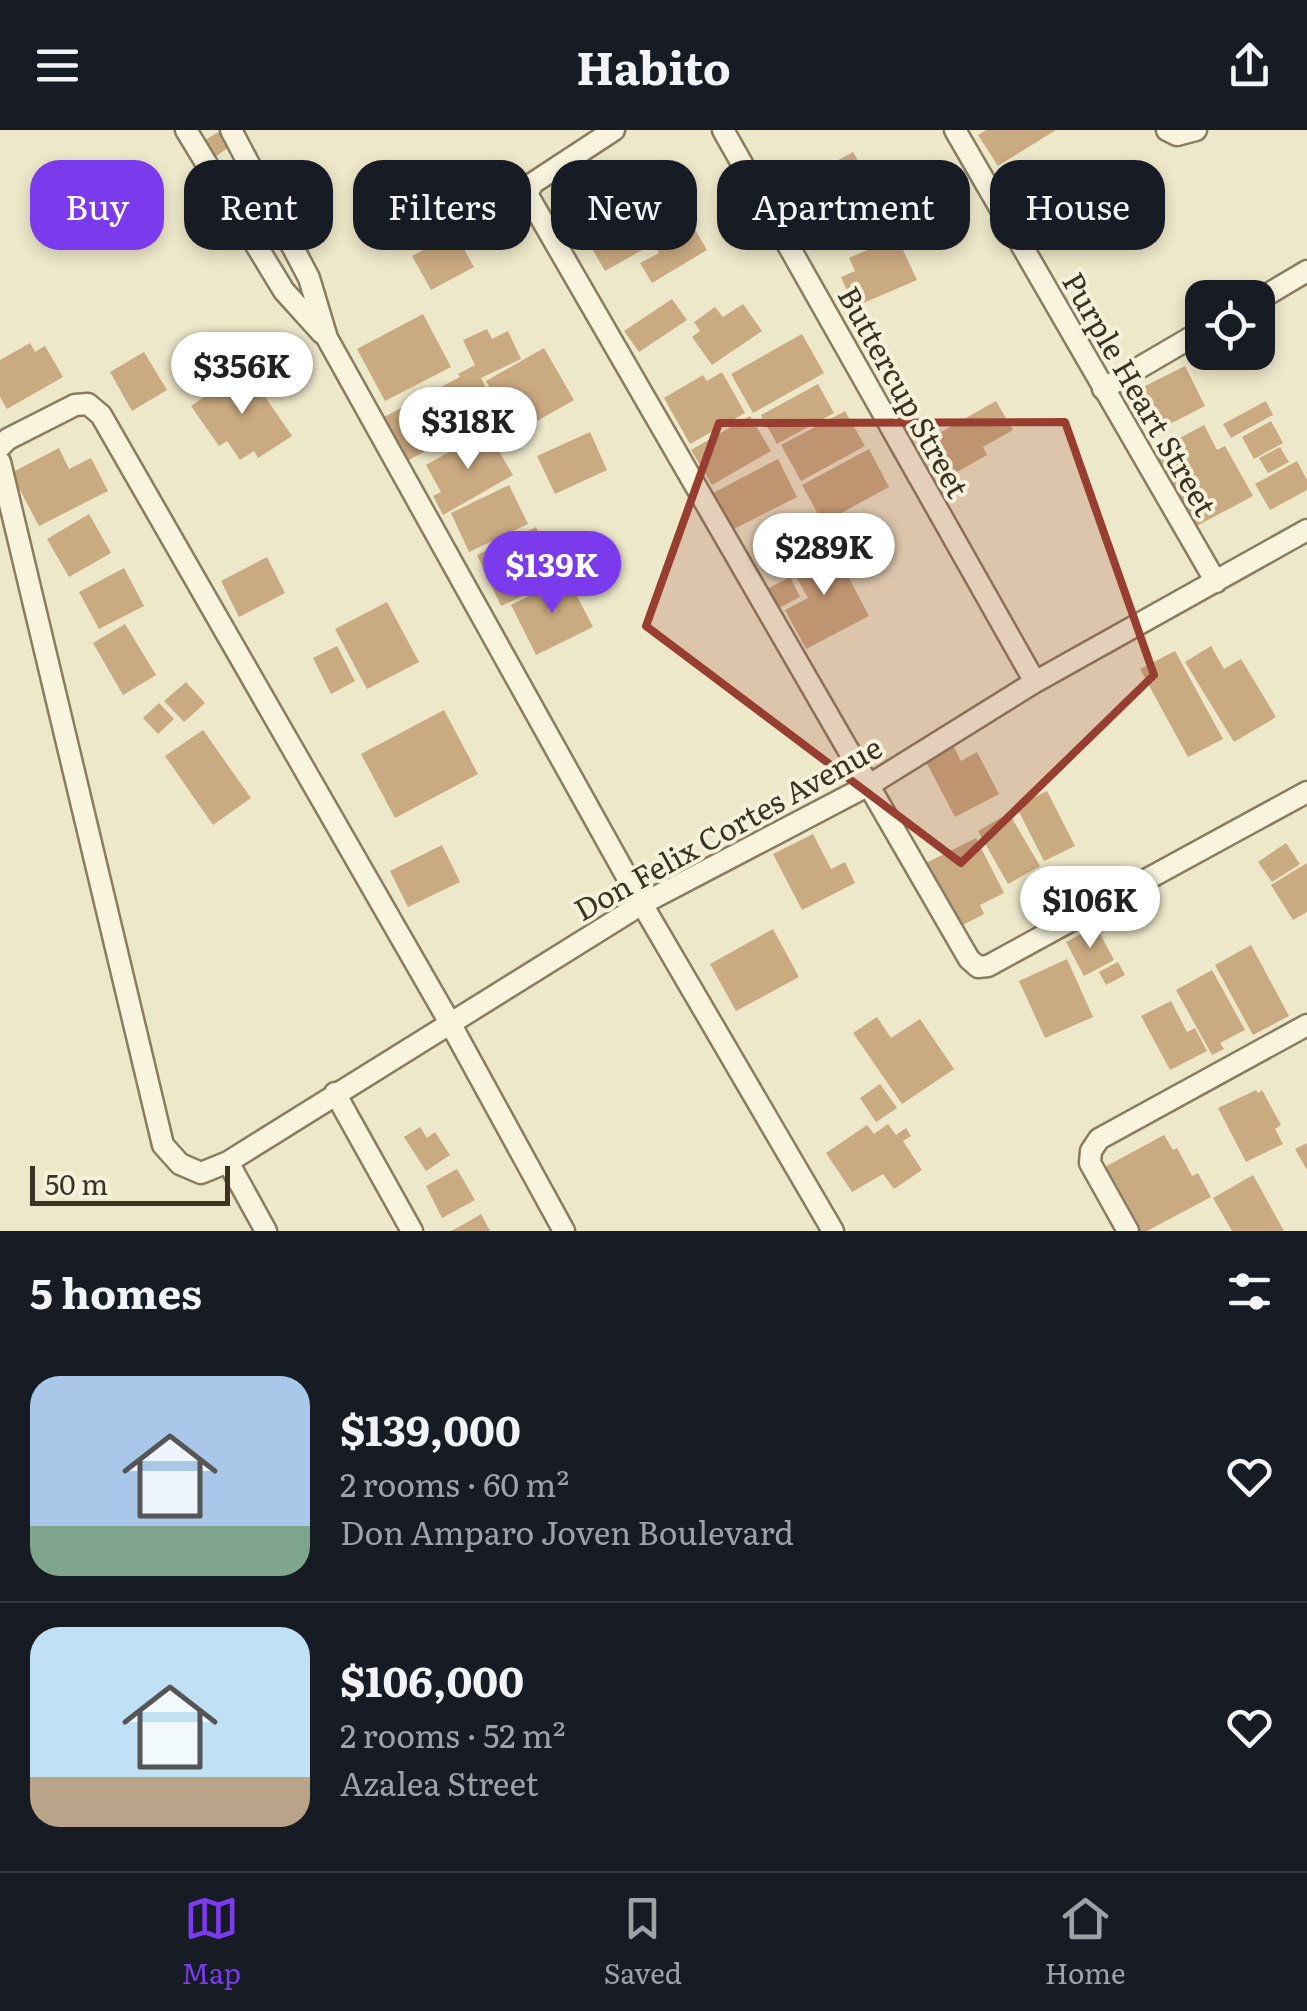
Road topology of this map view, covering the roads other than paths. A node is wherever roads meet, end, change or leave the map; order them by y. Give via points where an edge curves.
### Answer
1 (231, 130) edge
2 (614, 130) edge
3 (723, 130) edge
4 (955, 130) edge
5 (1167, 130) edge
6 (1196, 130) edge
7 (190, 131) edge
8 (206, 160) edge
9 (247, 160) edge
10 (259, 250) edge
11 (294, 250) edge
12 (1307, 271) edge
13 (1275, 290) edge
14 (327, 338) junction
15 (1185, 342) edge
16 (1103, 389) junction
17 (0, 447) edge
18 (0, 462) edge
19 (1307, 530) edge
20 (1216, 582) junction
21 (1034, 682) junction
22 (870, 784) junction
23 (1307, 792) edge
24 (642, 904) junction
25 (450, 1023) junction
26 (1307, 1024) edge
27 (336, 1093) junction
28 (228, 1162) junction
29 (266, 1231) edge
30 (412, 1231) edge
31 (564, 1231) edge
32 (834, 1231) edge
33 (1128, 1231) edge

1 - 9 street
2 - 22 street via 533,183 527,194 532,207
3 - 21 street, Buttercup Street
4 - 16 street, Purple Heart Street
5 - 6 street
7 - 8 street
10 - 14 street via 284,291
11 - 14 street
12 - 13 street
14 - 24 street
15 - 16 street
16 - 20 street, Purple Heart Street
17 - 25 street via 75,405 88,404 101,415
18 - 28 street, Don Felix Cortes Avenue via 163,1145 180,1164 201,1173
19 - 20 street, Don Felix Cortes Avenue
20 - 21 street, Don Felix Cortes Avenue
21 - 22 street, Don Felix Cortes Avenue
22 - 23 street via 978,967
22 - 24 street, Don Felix Cortes Avenue
24 - 25 street, Don Felix Cortes Avenue
24 - 32 street
25 - 27 street, Don Felix Cortes Avenue
25 - 31 street
26 - 33 street via 1098,1139 1090,1163
27 - 28 street, Don Felix Cortes Avenue
27 - 30 street
28 - 29 street

